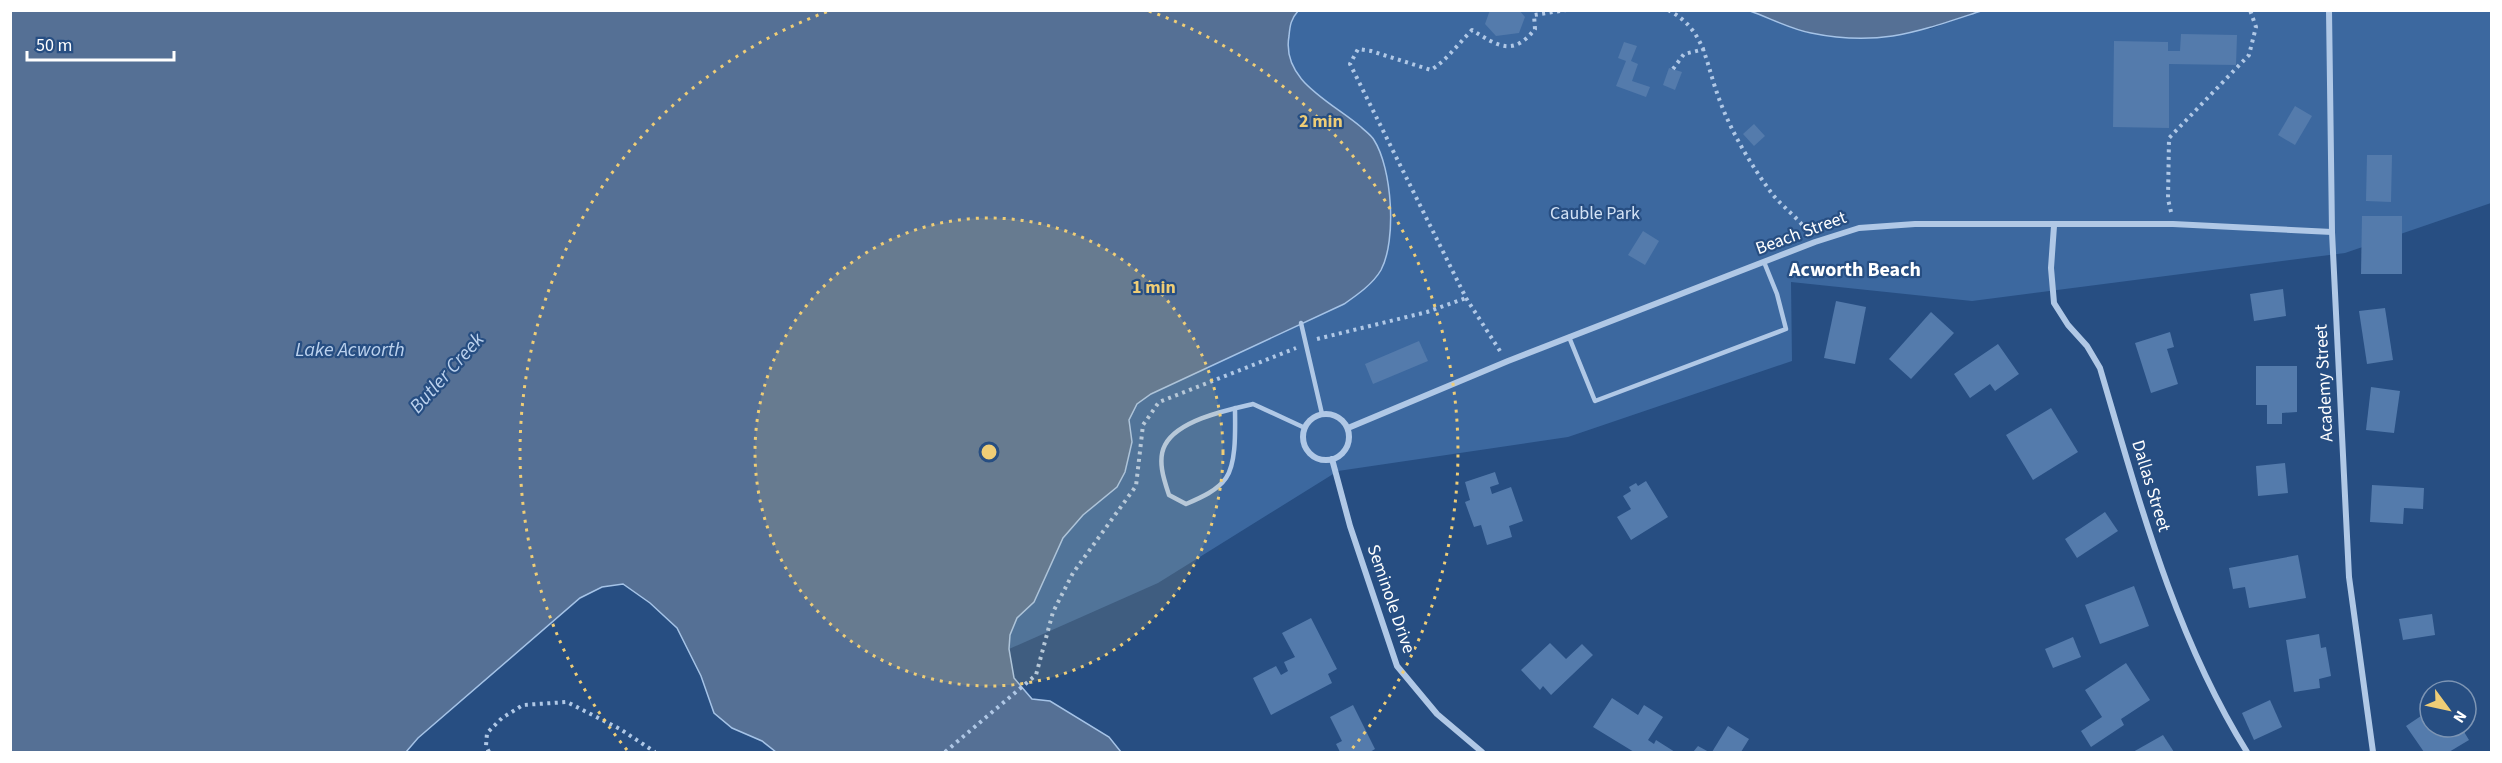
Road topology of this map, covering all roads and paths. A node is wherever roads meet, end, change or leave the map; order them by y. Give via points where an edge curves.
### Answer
1 (1566, 10) edge
2 (1668, 10) edge
3 (2250, 10) edge
4 (2329, 10) edge
5 (1705, 49) junction
6 (1673, 69) dead end
7 (2173, 224) junction
8 (2054, 226) junction
9 (2332, 232) junction
10 (1815, 242) junction
11 (1764, 262) junction
12 (1466, 298) junction
13 (1301, 323) dead end
14 (1569, 337) junction
15 (1306, 344) junction
16 (1508, 361) junction
17 (1235, 408) junction
18 (1322, 414) junction
19 (1305, 428) junction
20 (1348, 428) junction
21 (1332, 459) junction
22 (489, 753) edge
23 (655, 753) edge
24 (945, 753) edge
25 (1482, 753) edge
26 (2247, 753) edge
27 (2373, 753) edge

1 - 12 path via 1534,15 1535,29 1526,40 1512,46 1499,47 1472,30 1447,60 1431,70 1371,51 1358,49 1352,57 1350,64
2 - 5 path via 1692,29
3 - 7 path via 2256,27 2249,55 2169,138 2168,199
4 - 9 street, Academy Street
5 - 6 path via 1684,54
5 - 10 path via 1716,90 1750,160 1775,197
7 - 8 street, Beach Street
7 - 9 street, Beach Street
8 - 10 street, Beach Street via 1915,224 1859,228
8 - 26 street, Dallas Street via 2054,303 2100,368 2152,540 2190,645 2226,720
9 - 27 street, Academy Street via 2349,577
10 - 11 street, Beach Street
11 - 14 street, Beach Street
11 - 14 lane via 1786,329 1595,401
12 - 15 path
12 - 16 path
13 - 15 lane
14 - 16 street, Beach Street
15 - 18 lane
15 - 24 path via 1159,402 1143,425 1136,486 1073,573 1053,612 1036,675
16 - 20 street, Beach Street
17 - 17 lane via 1181,428 1165,445 1162,471 1169,495 1186,504 1206,495 1226,478 1236,443
17 - 19 lane via 1252,404
18 - 19 street
18 - 20 street via 1337,416
19 - 21 street via 1304,442 1312,454
20 - 21 street via 1345,450
21 - 25 street, Seminole Drive via 1397,666 1437,714
22 - 23 path via 487,733 502,718 524,705 567,702 620,729

